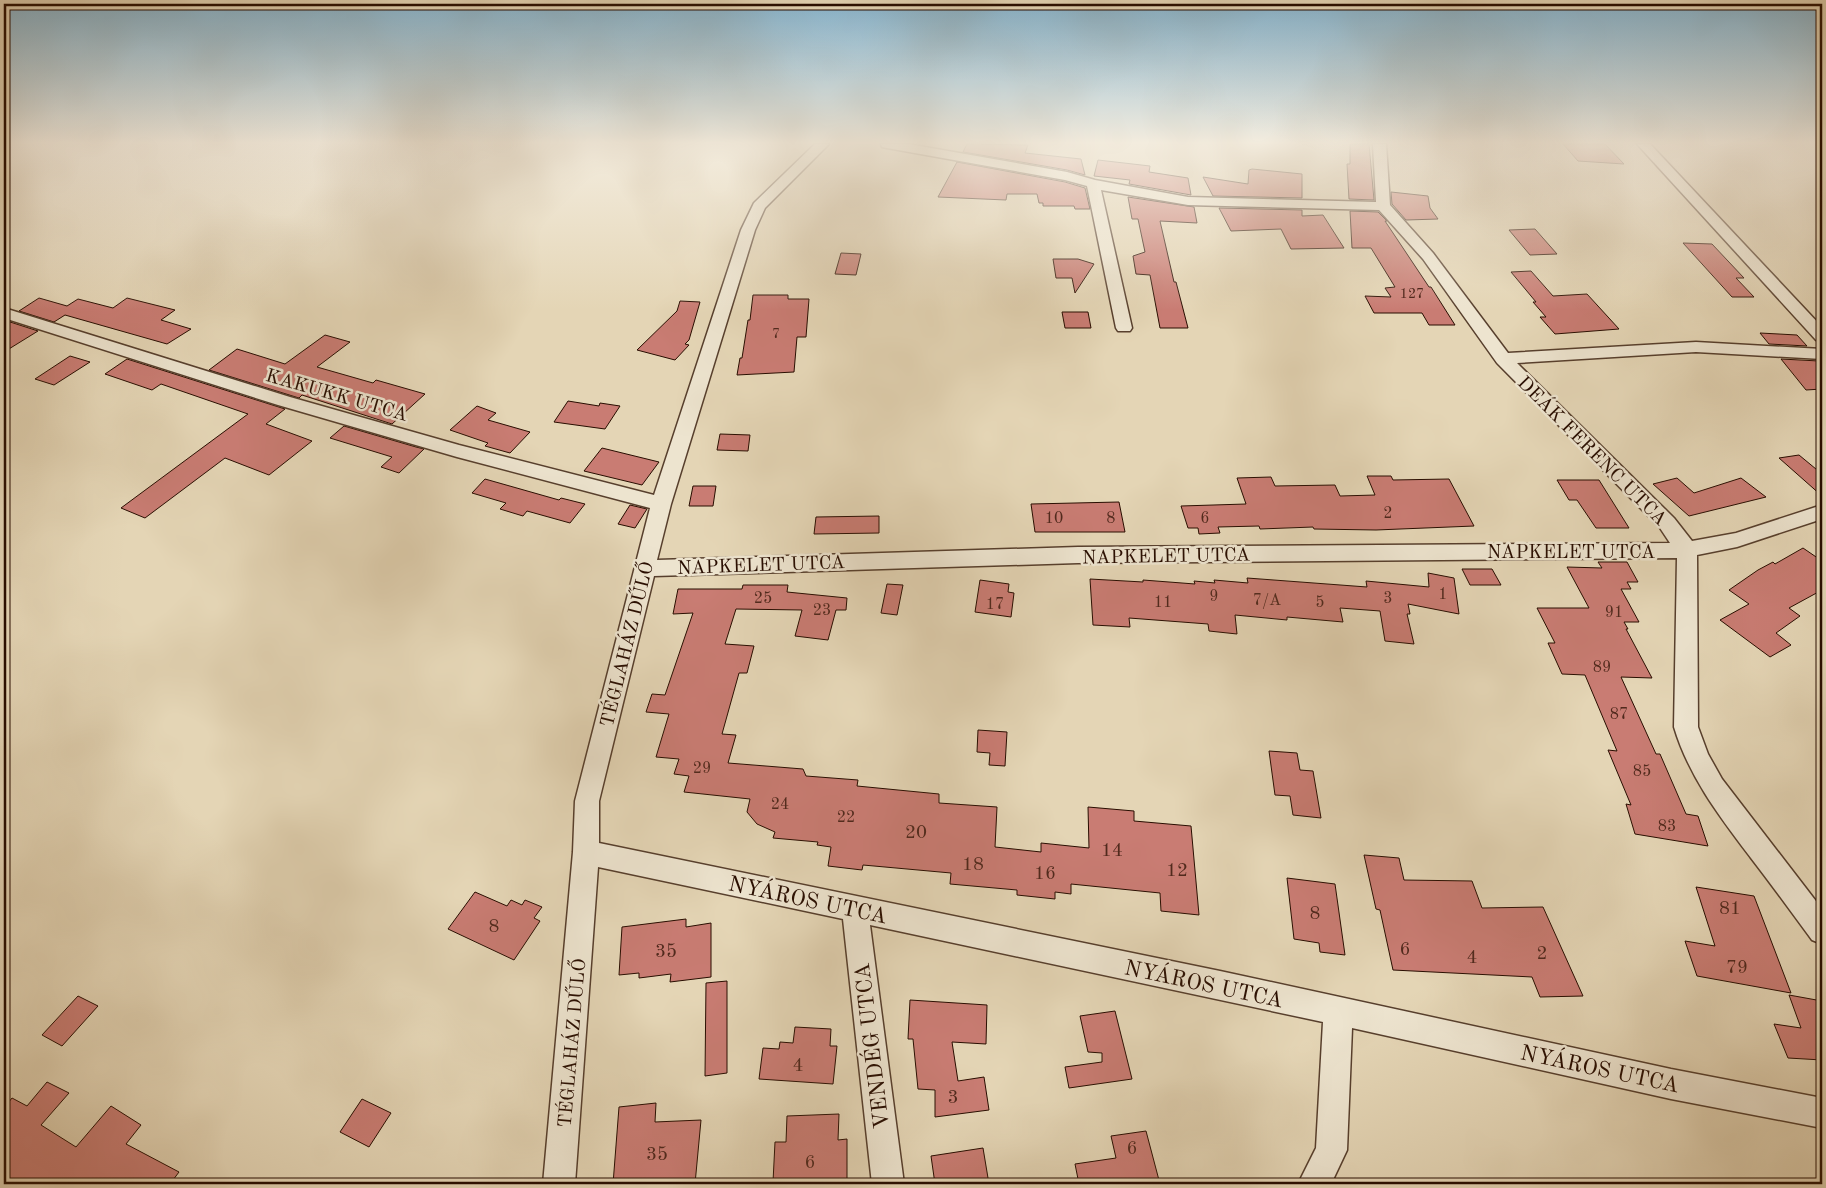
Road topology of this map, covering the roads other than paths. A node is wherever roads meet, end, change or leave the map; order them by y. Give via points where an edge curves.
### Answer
1 (766, 199) edge
2 (1096, 199) edge
3 (1179, 199) edge
4 (1384, 199) edge
5 (1695, 199) edge
6 (1384, 206) junction
7 (4, 313) edge
8 (1124, 328) dead end
9 (1822, 336) edge
10 (1822, 354) edge
11 (1503, 359) junction
12 (661, 504) junction
13 (1822, 512) edge
14 (1687, 550) junction
15 (645, 568) junction
16 (586, 852) junction
17 (855, 909) junction
18 (1822, 931) edge
19 (1338, 1012) junction
20 (1822, 1113) edge
21 (559, 1184) edge
22 (888, 1184) edge
23 (1314, 1184) edge

1 - 12 street, TÉGLAHÁZ DŰLŐ via 748,230
2 - 8 street
3 - 6 street
4 - 6 street
5 - 9 street
6 - 11 street, DEÁK FERENC UTCA via 1428,256
7 - 12 street, KAKUKK UTCA via 284,401 456,451
10 - 11 street via 1696,347
11 - 14 street, DEÁK FERENC UTCA via 1666,523
12 - 15 street, TÉGLAHÁZ DŰLŐ
13 - 14 street, NAPKELET UTCA via 1737,540
14 - 15 street, NAPKELET UTCA via 1078,555
14 - 18 street via 1686,727 1690,746 1722,799
15 - 16 street, TÉGLAHÁZ DŰLŐ via 587,801
16 - 17 street, NYÁROS UTCA
16 - 21 street, TÉGLAHÁZ DŰLŐ
17 - 19 street, NYÁROS UTCA
17 - 22 street, VENDÉG UTCA
19 - 20 street, NYÁROS UTCA via 1736,1098
19 - 23 street via 1332,1150

